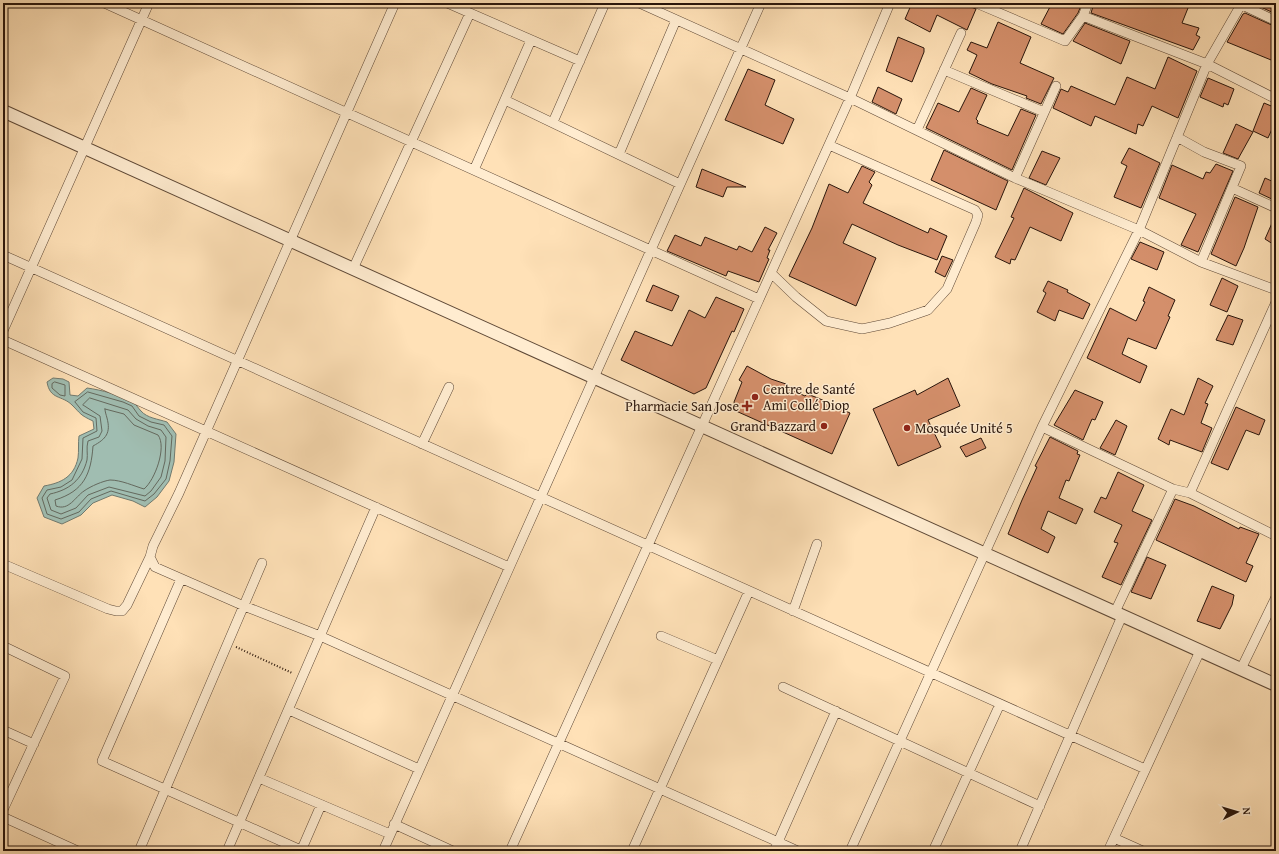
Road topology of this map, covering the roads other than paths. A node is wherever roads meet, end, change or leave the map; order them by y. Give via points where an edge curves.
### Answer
1 (104, 3) edge
2 (149, 3) edge
3 (395, 3) edge
4 (447, 3) edge
5 (605, 3) edge
6 (638, 3) edge
7 (761, 3) edge
8 (890, 3) edge
9 (976, 3) edge
10 (1088, 3) edge
11 (1240, 4) edge
12 (470, 13) junction
13 (1083, 16) junction
14 (142, 20) junction
15 (676, 20) junction
16 (1276, 21) edge
17 (961, 33) dead end
18 (531, 40) junction
19 (740, 49) junction
20 (580, 61) junction
21 (1207, 64) junction
22 (944, 70) junction
23 (1056, 86) dead end
24 (850, 98) junction
25 (1276, 98) edge
26 (505, 100) junction
27 (3, 111) edge
28 (347, 112) junction
29 (1044, 112) junction
30 (553, 122) junction
31 (917, 130) junction
32 (1177, 137) junction
33 (411, 142) junction
34 (829, 145) junction
35 (85, 148) junction
36 (619, 154) junction
37 (474, 170) junction
38 (1015, 178) junction
39 (680, 184) junction
40 (1232, 188) junction
41 (1276, 208) edge
42 (1139, 230) junction
43 (290, 241) junction
44 (650, 250) junction
45 (3, 255) edge
46 (1201, 262) junction
47 (31, 268) junction
48 (352, 269) junction
49 (771, 273) junction
50 (1276, 290) edge
51 (759, 299) junction
52 (1276, 302) edge
53 (3, 331) edge
54 (3, 340) edge
55 (237, 361) junction
56 (594, 377) junction
57 (449, 387) dead end
58 (702, 426) junction
59 (1042, 427) junction
60 (206, 431) junction
61 (422, 444) junction
62 (1173, 489) junction
63 (1190, 493) junction
64 (540, 497) junction
65 (376, 507) junction
66 (1276, 536) edge
67 (817, 544) dead end
68 (648, 546) junction
69 (985, 554) junction
70 (150, 556) junction
71 (262, 563) dead end
72 (3, 564) edge
73 (509, 567) junction
74 (181, 579) junction
75 (749, 591) junction
76 (1276, 597) edge
77 (244, 606) junction
78 (793, 611) junction
79 (1118, 614) junction
80 (320, 636) junction
81 (661, 636) dead end
82 (3, 646) edge
83 (1200, 651) junction
84 (718, 660) junction
85 (1241, 669) junction
86 (931, 672) junction
87 (1276, 685) edge
88 (783, 687) dead end
89 (452, 696) junction
90 (1000, 704) junction
91 (289, 710) junction
92 (836, 711) junction
93 (3, 730) edge
94 (1070, 735) junction
95 (900, 741) junction
96 (34, 744) junction
97 (559, 744) junction
98 (419, 769) junction
99 (1145, 769) junction
100 (969, 773) junction
101 (259, 778) junction
102 (660, 789) junction
103 (165, 790) junction
104 (321, 805) junction
105 (1040, 806) junction
106 (3, 810) edge
107 (3, 817) edge
108 (240, 823) junction
109 (394, 824) junction
110 (390, 834) junction
111 (1114, 838) junction
112 (59, 842) junction
113 (778, 842) junction
114 (301, 850) edge
115 (55, 851) edge
116 (78, 851) edge
117 (139, 851) edge
118 (228, 851) edge
119 (383, 851) edge
120 (453, 851) edge
121 (510, 851) edge
122 (632, 851) edge
123 (774, 851) edge
124 (798, 851) edge
125 (850, 851) edge
126 (933, 851) edge
127 (1020, 851) edge
128 (1108, 851) edge
129 (1143, 851) edge

1 - 14 street
2 - 14 street
3 - 28 street
4 - 12 street
5 - 20 street
6 - 15 street
7 - 19 street
8 - 24 street
9 - 13 street via 1065,41
10 - 13 street
11 - 16 street
11 - 21 street
12 - 18 street
12 - 33 street
13 - 21 street
14 - 28 street
14 - 35 street
15 - 19 street
15 - 36 street
17 - 22 street
18 - 20 street
18 - 26 street
19 - 24 street
19 - 39 street
20 - 30 street
21 - 25 street
21 - 32 street
22 - 29 street
22 - 31 street
23 - 29 street
24 - 31 street
24 - 34 street
26 - 30 street
26 - 37 street
27 - 35 street
28 - 33 street
28 - 43 street
29 - 38 street
30 - 36 street
31 - 38 street
32 - 40 street via 1204,152 1241,166
32 - 42 street
33 - 37 street
33 - 48 street
34 - 49 street
34 - 49 street via 975,210 978,215 976,222 947,289 928,310 862,329 826,321
35 - 43 street
35 - 47 street
36 - 39 street
37 - 44 street
38 - 42 street
39 - 44 street
40 - 41 street
40 - 46 street
42 - 46 street
42 - 59 street
43 - 48 street
43 - 55 street
44 - 51 street
44 - 56 street
45 - 47 street
46 - 50 street
47 - 53 street
47 - 55 street
48 - 56 street
49 - 51 street
51 - 58 street
52 - 63 street
54 - 60 street
55 - 60 street
55 - 61 street
56 - 58 street
56 - 64 street
57 - 61 street
58 - 68 street
58 - 69 street
59 - 62 street
59 - 69 street
60 - 65 street
60 - 70 street
61 - 64 street
62 - 63 street
62 - 79 street
63 - 66 street
64 - 68 street
64 - 73 street
65 - 73 street
65 - 80 street
67 - 78 street
68 - 75 street
68 - 97 street
69 - 79 street
69 - 86 street
70 - 72 street via 122,611 85,600
70 - 74 street via 154,567
71 - 77 street
73 - 89 street
74 - 77 street
74 - 103 street via 102,761
75 - 78 street
75 - 84 street
76 - 85 street
77 - 80 street
77 - 103 street
78 - 86 street
79 - 83 street
79 - 94 street
80 - 89 street
80 - 91 street
81 - 84 street
82 - 96 street via 65,676
83 - 85 street
83 - 99 street
84 - 102 street
85 - 87 street
86 - 90 street
86 - 95 street
88 - 92 street
89 - 97 street
89 - 98 street
90 - 94 street
90 - 100 street
91 - 98 street
91 - 101 street
92 - 95 street
92 - 113 street
93 - 96 street
94 - 99 street
94 - 105 street
95 - 100 street
95 - 125 street
96 - 106 street
97 - 102 street
97 - 121 street
98 - 109 street
99 - 111 street
100 - 105 street
100 - 126 street
101 - 104 street
101 - 108 street
102 - 113 street
102 - 122 street
103 - 108 street
103 - 117 street
104 - 110 street
104 - 114 street
105 - 127 street
107 - 112 street
108 - 114 street
108 - 118 street
109 - 110 street
109 - 120 street
110 - 119 street
111 - 128 street
111 - 129 street
112 - 115 street
112 - 116 street
113 - 123 street
113 - 124 street

